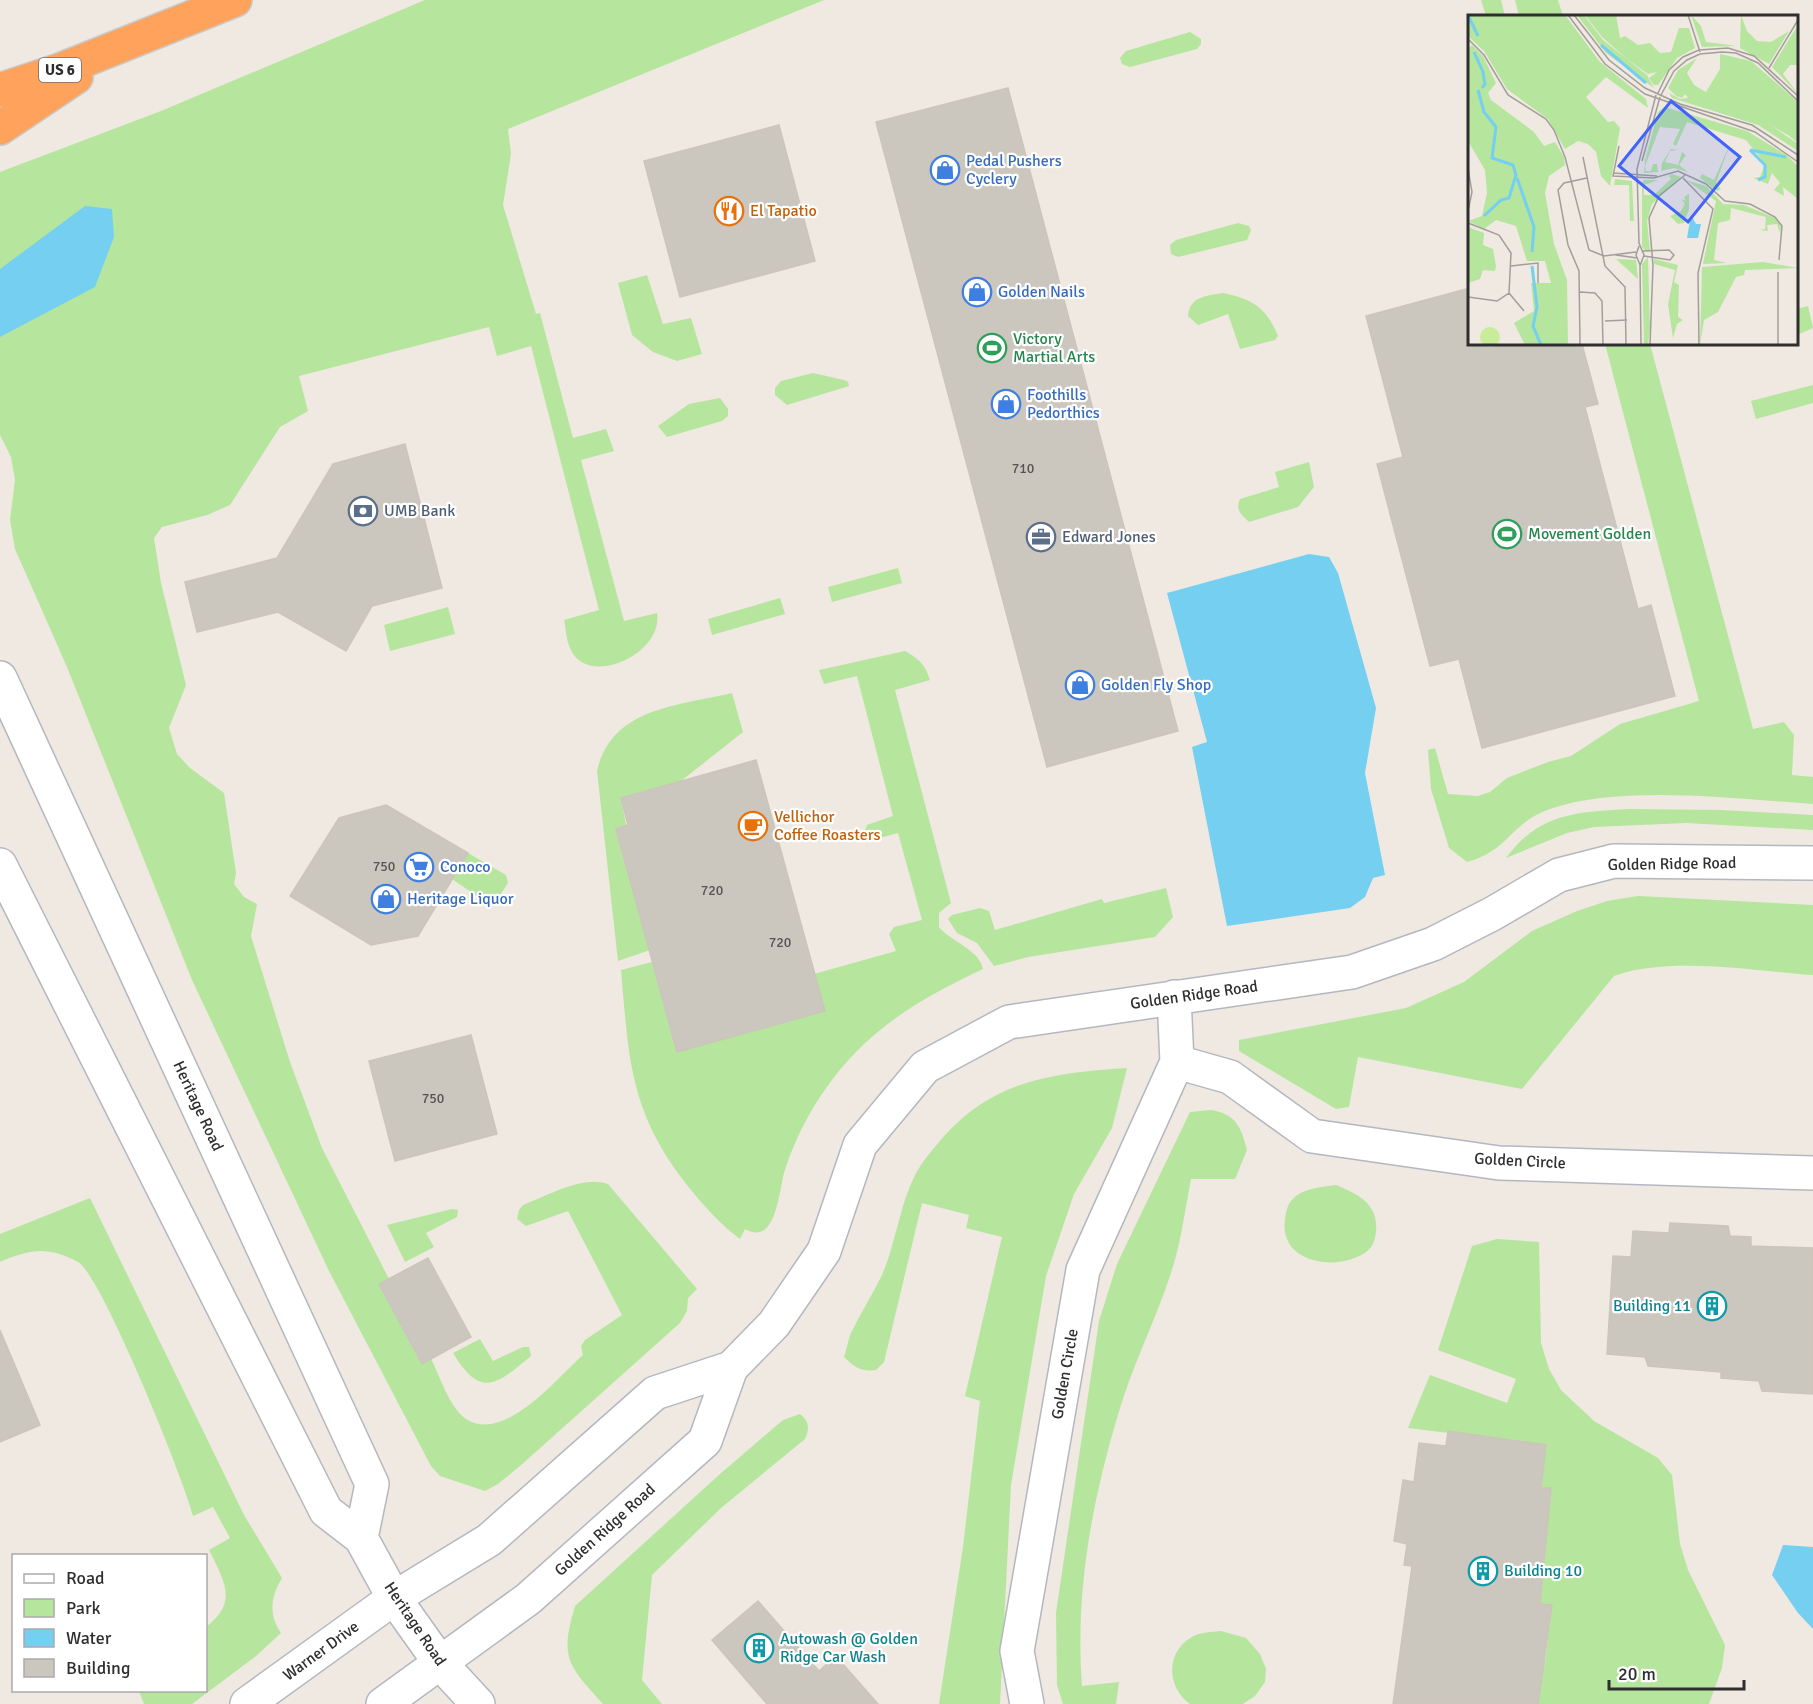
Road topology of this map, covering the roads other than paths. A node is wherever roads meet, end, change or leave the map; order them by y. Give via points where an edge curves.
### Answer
1 (234, 0) edge
2 (120, 47) junction
3 (0, 90) edge
4 (0, 128) edge
5 (0, 678) edge
6 (1813, 863) edge
7 (0, 865) edge
8 (1174, 997) junction
9 (1177, 1062) junction
10 (1813, 1173) edge
11 (731, 1368) junction
12 (361, 1538) junction
13 (394, 1599) junction
14 (441, 1664) junction
15 (247, 1704) edge
16 (383, 1704) edge
17 (478, 1704) edge
18 (1027, 1704) edge

1 - 2 highway, US 6
2 - 3 highway, US 6
2 - 4 highway
5 - 12 street, Heritage Road via 372,1484
6 - 8 street, Golden Ridge Road via 1614,861 1559,875 1433,944 1352,972
7 - 12 street, Heritage Road via 326,1511
8 - 9 street, Golden Circle
8 - 11 street, Golden Ridge Road via 1009,1022 925,1067 860,1145 824,1251 774,1324
9 - 10 street, Golden Circle via 1230,1077 1312,1136 1499,1163
9 - 18 street, Golden Circle via 1083,1270 1017,1651
11 - 13 street, Golden Ridge Road via 655,1393 489,1540
11 - 14 street, Golden Ridge Road via 705,1441 528,1599
12 - 13 street, Heritage Road
13 - 14 street, Heritage Road
13 - 15 street, Warner Drive
14 - 16 street
14 - 17 street, Heritage Road

